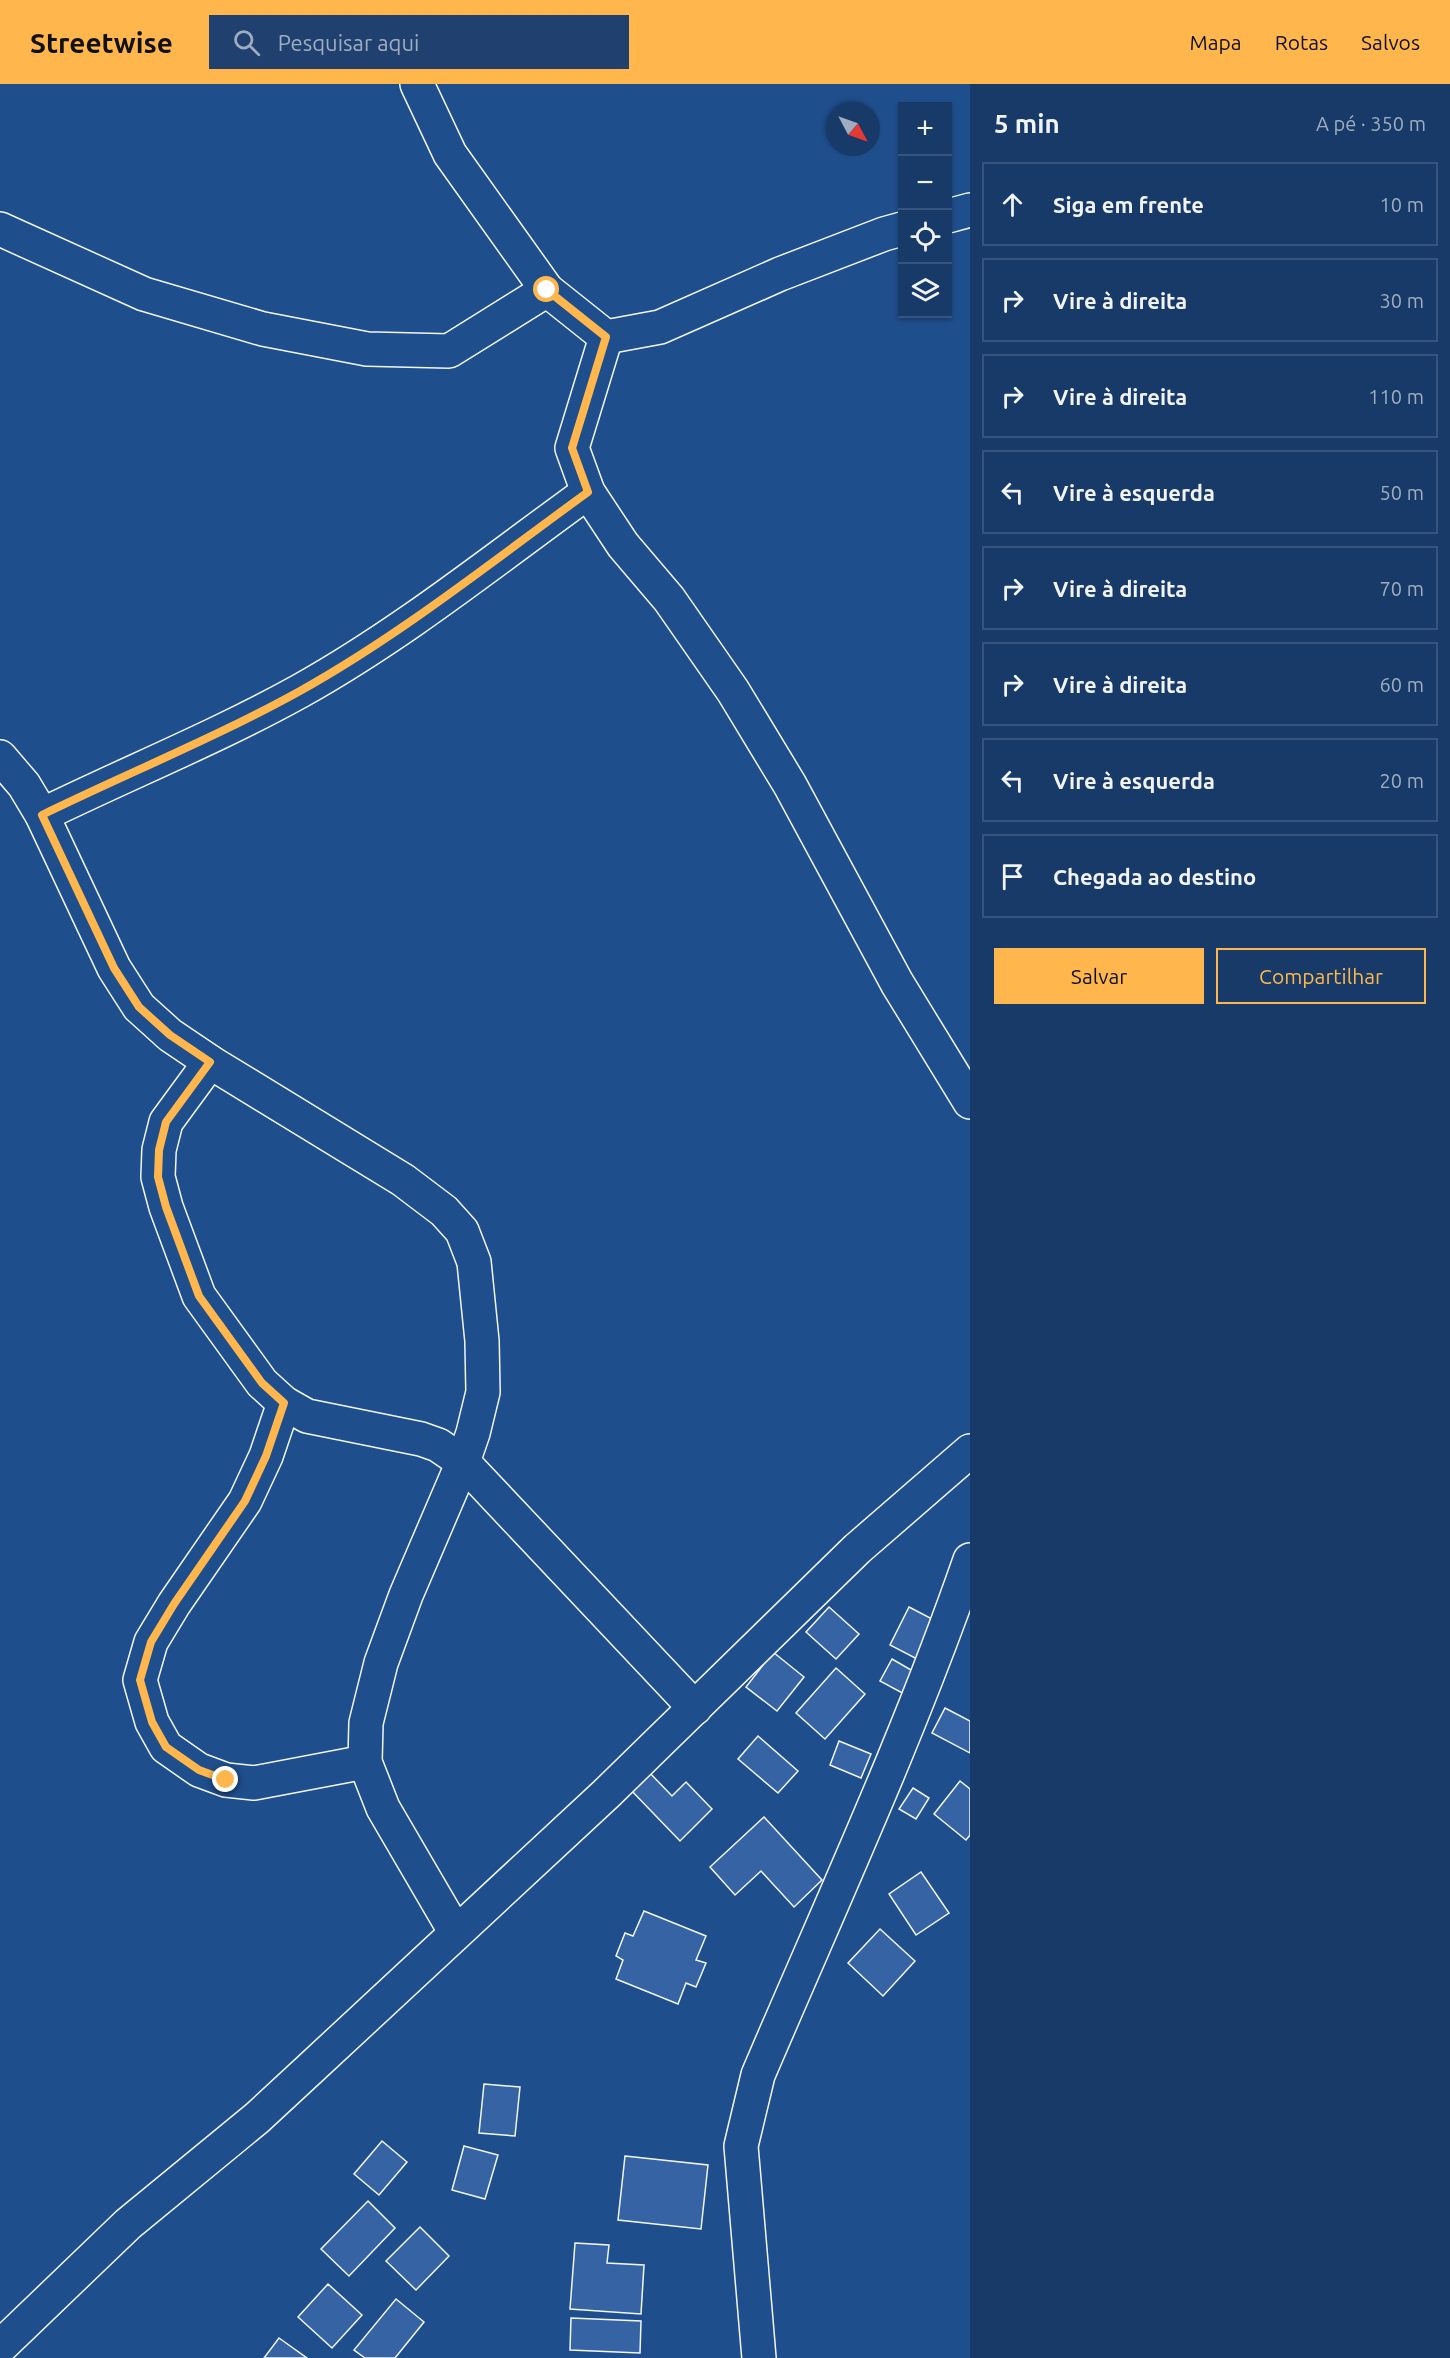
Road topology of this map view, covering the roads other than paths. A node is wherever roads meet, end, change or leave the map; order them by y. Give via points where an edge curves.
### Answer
1 (417, 84) edge
2 (970, 210) edge
3 (952, 215) edge
4 (0, 229) edge
5 (898, 230) edge
6 (547, 290) junction
7 (606, 337) junction
8 (588, 492) junction
9 (0, 757) edge
10 (42, 815) junction
11 (210, 1062) junction
12 (970, 1102) edge
13 (284, 1403) junction
14 (970, 1451) edge
15 (463, 1462) junction
16 (970, 1560) edge
17 (695, 1707) junction
18 (365, 1762) junction
19 (456, 1933) junction
20 (0, 2348) edge
21 (759, 2358) edge

1 - 6 street via 450,154
2 - 3 street
4 - 6 street via 144,294 263,329 367,349 449,351
5 - 7 street via 780,274 660,327
6 - 7 street
7 - 8 street via 572,448
8 - 10 street via 404,626 301,690
8 - 12 street via 733,691 790,785 897,983
9 - 10 street via 24,785
10 - 11 street via 114,968 139,1007 170,1035
11 - 13 street via 166,1122 158,1177 199,1296 262,1383
11 - 15 street via 403,1180 444,1211 462,1231 476,1273 483,1382
13 - 15 street via 307,1416 421,1439
13 - 18 street via 245,1501 151,1642 140,1680 152,1722 166,1747 199,1770 226,1780 254,1783
14 - 17 street via 857,1549
15 - 17 street
15 - 18 street via 381,1663 366,1723
16 - 21 street via 943,1638 843,1882 758,2075 748,2109 741,2146
17 - 19 street
18 - 19 street via 383,1808
19 - 20 street via 257,2118 128,2224

